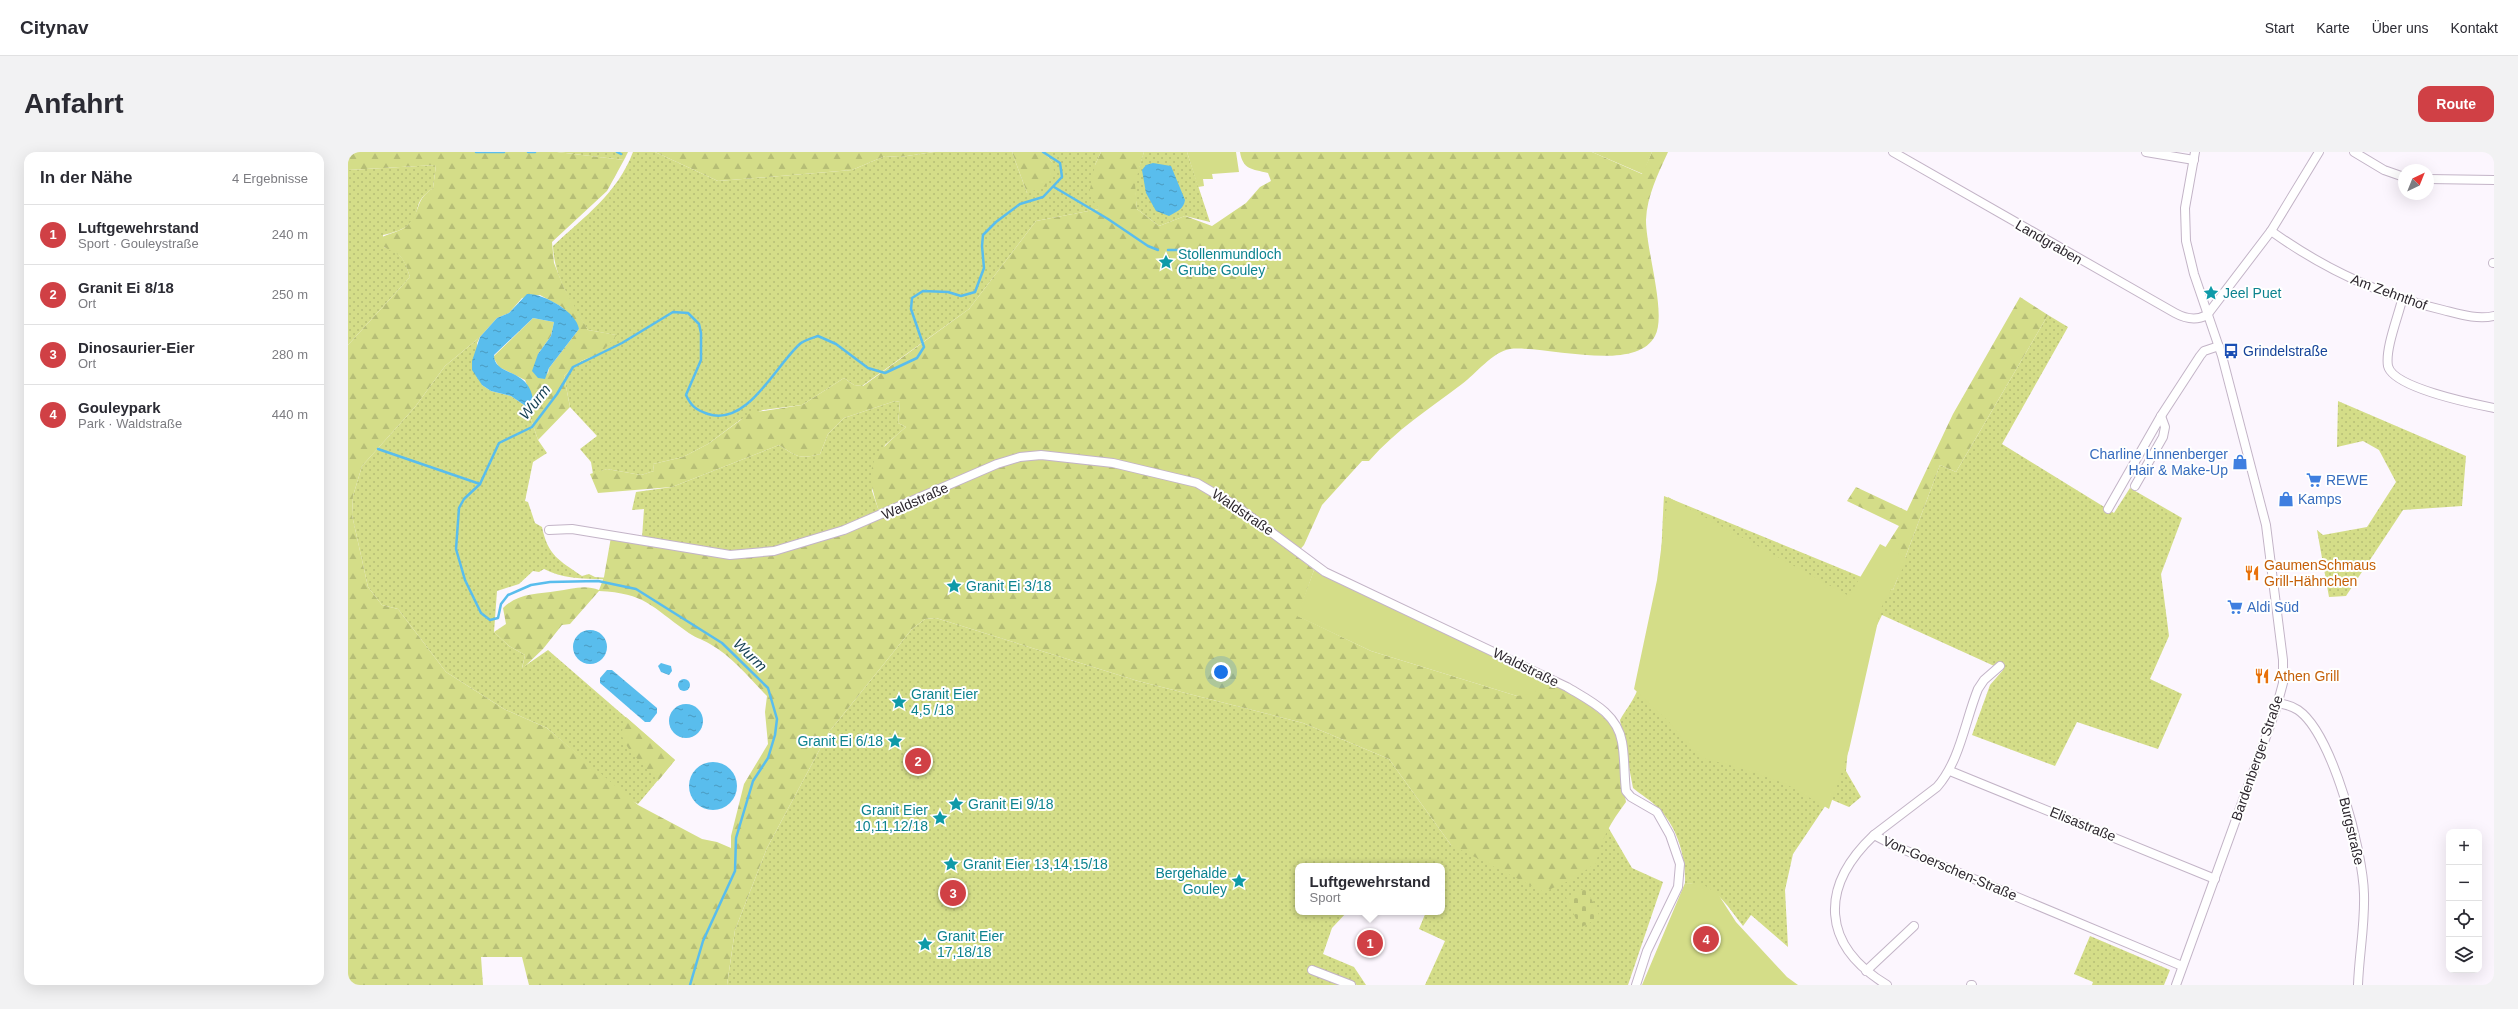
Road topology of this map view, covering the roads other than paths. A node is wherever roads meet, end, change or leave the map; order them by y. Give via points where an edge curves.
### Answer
1 (1893, 152) edge
2 (2146, 152) edge
3 (2319, 152) edge
4 (2354, 152) edge
5 (2194, 156) edge
6 (2398, 175) edge
7 (2434, 179) edge
8 (2494, 180) edge
9 (2271, 231) junction
10 (2402, 300) junction
11 (2207, 315) junction
12 (2494, 316) edge
13 (2219, 346) junction
14 (2494, 408) edge
15 (2161, 416) junction
16 (2135, 486) dead end
17 (2108, 509) dead end
18 (549, 530) dead end
19 (2000, 666) dead end
20 (2278, 703) junction
21 (1950, 771) junction
22 (1874, 835) junction
23 (2214, 879) junction
24 (1914, 926) dead end
25 (2182, 966) junction
26 (1312, 970) dead end
27 (1866, 971) junction
28 (1351, 985) edge
29 (1636, 985) edge
30 (1887, 985) edge
31 (2176, 985) edge
32 (2358, 985) edge

1 - 11 street, Landgraben via 2175,313 2192,319 2200,319
2 - 5 street
3 - 9 street
4 - 6 street via 2384,170
5 - 11 street, Bardenberger Straße via 2185,208 2186,241
7 - 8 street
9 - 10 street, Am Zehnthof via 2325,266 2362,285
9 - 11 street
10 - 12 street, Am Zehnthof via 2476,318
10 - 14 street via 2387,356 2388,366 2395,375 2440,394
11 - 13 street, Bardenberger Straße
13 - 15 street via 2204,351
13 - 20 street, Bardenberger Straße via 2266,525 2283,660 2283,683
15 - 16 street via 2165,427 2163,437
15 - 17 street
18 - 29 street, Waldstraße via 572,529 730,555 774,551 844,530 883,515 997,464 1041,455 1113,463 1197,483 1242,510 1325,572 1568,687 1614,720 1622,741 1626,791 1630,797 1657,812 1670,835 1680,864 1678,886 1647,951
19 - 21 street, Von-Goerschen-Straße via 1984,680 1978,690
20 - 23 street, Bardenberger Straße
20 - 32 street, Burgstraße via 2299,710 2318,735 2329,756 2356,837 2364,893
21 - 22 street, Von-Goerschen-Straße via 1937,787
21 - 23 street, Elisastraße
22 - 25 street, Von-Goerschen-Straße
22 - 27 street via 1844,872 1835,902 1839,935 1854,960
23 - 25 street, Bardenberger Straße
24 - 27 street
25 - 31 street, Bardenberger Straße
26 - 28 street
27 - 30 street

